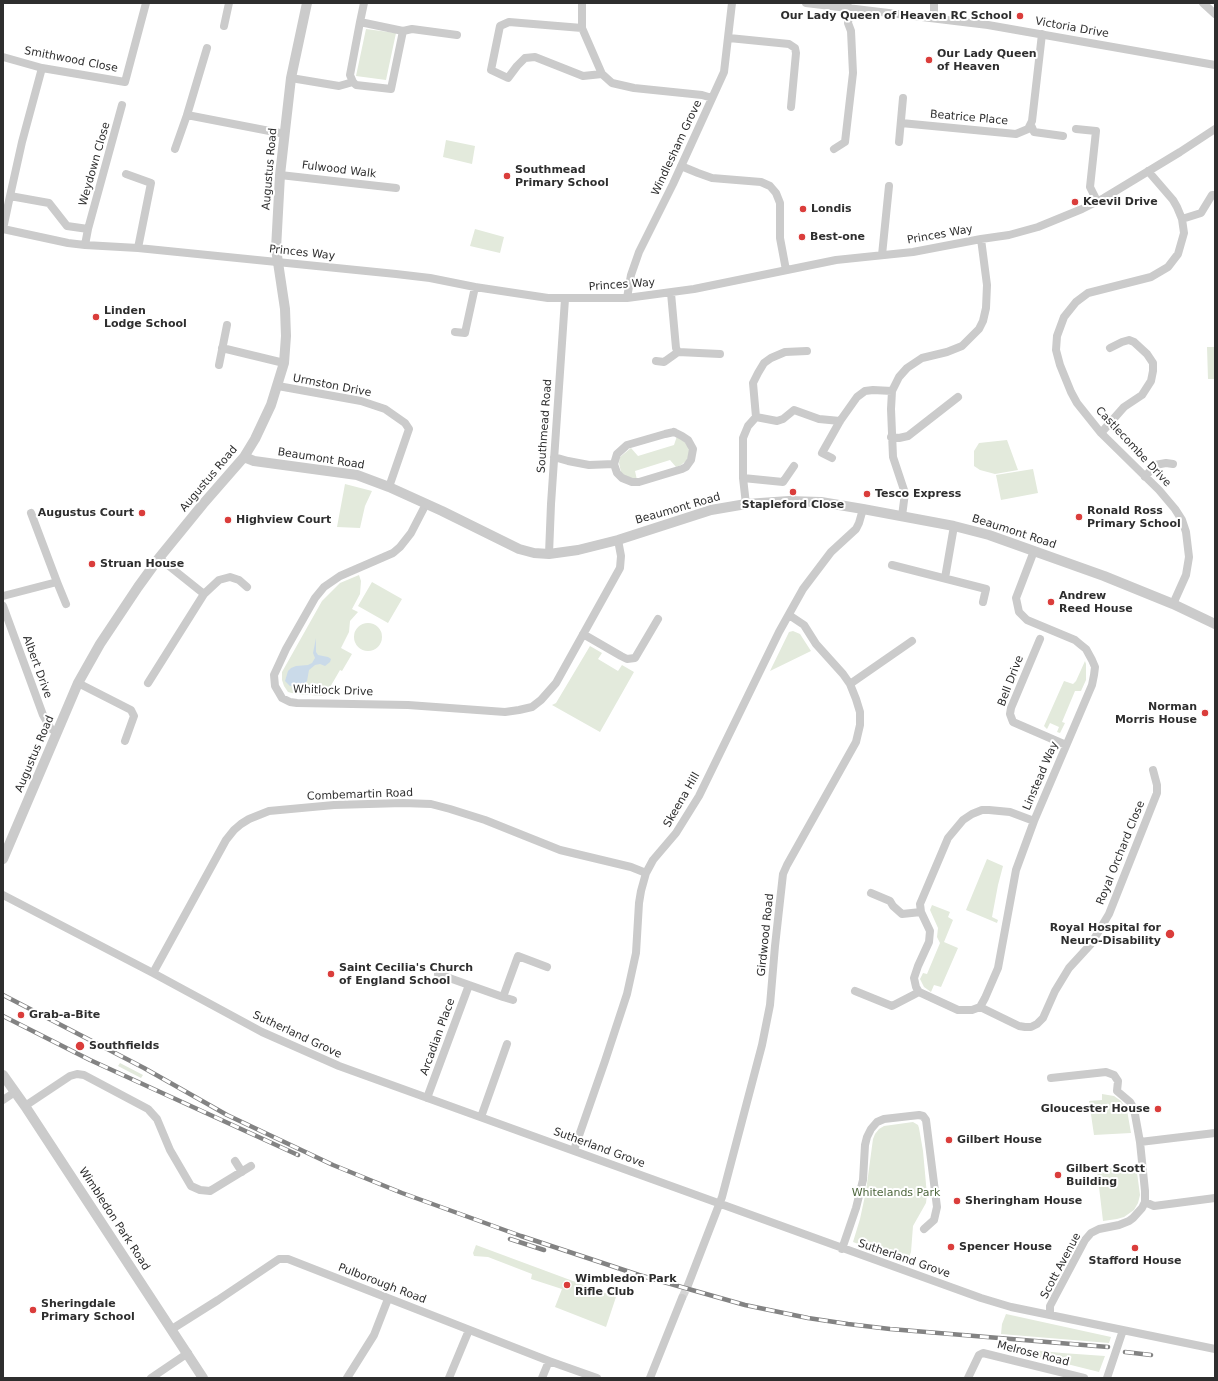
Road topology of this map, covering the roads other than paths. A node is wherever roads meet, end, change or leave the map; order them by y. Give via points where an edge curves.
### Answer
1 (146, 3) edge
2 (229, 3) edge
3 (307, 3) edge
4 (364, 3) edge
5 (582, 3) edge
6 (732, 3) edge
7 (806, 3) edge
8 (934, 3) edge
9 (1203, 3) edge
10 (850, 8) junction
11 (1215, 14) edge
12 (934, 18) junction
13 (360, 22) junction
14 (224, 26) dead end
15 (582, 28) junction
16 (403, 31) junction
17 (1042, 34) junction
18 (457, 35) dead end
19 (729, 38) junction
20 (207, 48) dead end
21 (3, 57) edge
22 (1215, 65) edge
23 (42, 68) junction
24 (602, 74) junction
25 (291, 78) junction
26 (353, 82) junction
27 (712, 98) junction
28 (903, 98) dead end
29 (122, 105) dead end
30 (791, 107) dead end
31 (187, 115) junction
32 (901, 123) junction
33 (1031, 125) junction
34 (1215, 129) edge
35 (1076, 130) dead end
36 (284, 134) junction
37 (1062, 136) dead end
38 (899, 142) dead end
39 (175, 149) dead end
40 (834, 149) dead end
41 (681, 166) junction
42 (1148, 171) junction
43 (126, 174) dead end
44 (280, 175) junction
45 (889, 186) dead end
46 (396, 188) dead end
47 (10, 196) junction
48 (1215, 196) edge
49 (1097, 201) junction
50 (1182, 219) junction
51 (3, 229) edge
52 (88, 229) junction
53 (981, 239) junction
54 (85, 245) junction
55 (138, 248) junction
56 (882, 255) junction
57 (278, 261) junction
58 (786, 270) junction
59 (475, 287) junction
60 (671, 293) junction
61 (627, 298) junction
62 (565, 299) junction
63 (227, 325) dead end
64 (455, 332) dead end
65 (222, 348) junction
66 (1110, 348) dead end
67 (807, 351) dead end
68 (678, 352) junction
69 (720, 354) dead end
70 (656, 361) dead end
71 (284, 363) junction
72 (219, 365) dead end
73 (278, 386) junction
74 (892, 391) junction
75 (958, 397) dead end
76 (756, 417) junction
77 (840, 421) junction
78 (1101, 433) junction
79 (891, 437) junction
80 (244, 457) junction
81 (554, 457) junction
82 (832, 458) dead end
83 (614, 464) junction
84 (1173, 464) dead end
85 (794, 466) dead end
86 (1145, 477) junction
87 (743, 478) junction
88 (389, 487) junction
89 (426, 504) junction
90 (746, 504) junction
91 (863, 509) junction
92 (31, 513) dead end
93 (902, 516) junction
94 (954, 526) junction
95 (618, 540) junction
96 (1034, 551) junction
97 (549, 554) junction
98 (159, 558) junction
99 (892, 566) dead end
100 (945, 578) junction
101 (57, 582) junction
102 (247, 587) dead end
103 (204, 594) junction
104 (3, 596) edge
105 (983, 602) dead end
106 (66, 604) dead end
107 (1173, 604) junction
108 (3, 606) edge
109 (789, 615) junction
110 (658, 619) dead end
111 (1215, 624) edge
112 (583, 634) junction
113 (1040, 639) dead end
114 (912, 642) dead end
115 (78, 683) junction
116 (148, 684) dead end
117 (850, 684) junction
118 (57, 732) junction
119 (125, 741) dead end
120 (1066, 745) junction
121 (1153, 770) dead end
122 (1034, 821) junction
123 (3, 859) edge
124 (646, 873) junction
125 (871, 893) dead end
126 (3, 895) edge
127 (921, 912) junction
128 (547, 967) dead end
129 (153, 973) junction
130 (438, 974) dead end
131 (469, 985) junction
132 (855, 991) dead end
133 (919, 992) junction
134 (503, 997) junction
135 (513, 1000) dead end
136 (980, 1007) junction
137 (507, 1044) dead end
138 (3, 1075) edge
139 (1051, 1078) dead end
140 (15, 1092) junction
141 (427, 1098) junction
142 (3, 1100) edge
143 (25, 1106) junction
144 (481, 1117) junction
145 (1215, 1133) edge
146 (1140, 1142) junction
147 (574, 1150) junction
148 (235, 1161) dead end
149 (251, 1166) dead end
150 (242, 1172) junction
151 (1215, 1198) edge
152 (1145, 1202) junction
153 (720, 1204) junction
154 (924, 1229) dead end
155 (842, 1248) junction
156 (688, 1285) tunnel mouth
157 (682, 1298) tunnel mouth
158 (388, 1299) junction
159 (1050, 1314) junction
160 (172, 1329) junction
161 (469, 1330) junction
162 (1123, 1330) junction
163 (1215, 1350) edge
164 (188, 1353) junction
165 (549, 1361) junction
166 (151, 1378) edge
167 (203, 1378) edge
168 (347, 1378) edge
169 (449, 1378) edge
170 (542, 1378) edge
171 (597, 1378) edge
172 (650, 1378) edge
173 (968, 1378) edge
174 (1084, 1378) edge
175 (1107, 1378) edge

1 - 23 street, Smithwood Close via 125,82
2 - 14 street
3 - 25 street, Augustus Road
4 - 13 street
5 - 15 street
6 - 19 street, Windlesham Grove
7 - 10 street, Victoria Drive
8 - 12 street
9 - 11 street
10 - 12 street, Victoria Drive
10 - 40 street via 848,23 851,31 853,73 845,142
12 - 17 street, Victoria Drive
13 - 16 street
13 - 26 street via 350,75
15 - 24 street
15 - 24 street via 509,22 500,26 491,70 508,78 525,58 535,57 583,76
16 - 18 street via 412,29
16 - 26 street via 392,89 356,86
17 - 22 street, Victoria Drive
17 - 33 street
19 - 27 street, Windlesham Grove via 724,72
19 - 30 street via 789,44 795,48
20 - 31 street
21 - 23 street, Smithwood Close
23 - 47 street
24 - 27 street via 612,84 620,86
25 - 26 street via 339,86
25 - 36 street, Augustus Road
27 - 41 street, Windlesham Grove
28 - 32 street
29 - 52 street, Weydown Close
31 - 36 street
31 - 39 street
32 - 33 street, Beatrice Place via 1016,134
32 - 38 street
33 - 37 street via 1034,132
34 - 42 street, Princes Way
35 - 49 street via 1096,131 1090,187
36 - 44 street, Augustus Road
41 - 58 street via 712,178 761,182 770,186 780,204 780,238
41 - 61 street, Windlesham Grove via 639,252 631,274
42 - 49 street, Princes Way
42 - 50 street, Castlecombe Drive via 1173,200
43 - 55 street via 151,183
44 - 46 street, Fulwood Walk
44 - 57 street, Augustus Road via 276,249
45 - 56 street
47 - 51 street
47 - 52 street via 48,203 66,226
48 - 50 street via 1212,195 1201,213
49 - 53 street, Princes Way via 1038,227
50 - 78 street, Castlecombe Drive via 1184,233 1178,254 1168,267 1151,277 1088,293 1076,302 1064,317 1056,343 1060,365 1077,403
51 - 54 street, Princes Way
52 - 54 street, Weydown Close
53 - 56 street, Princes Way
53 - 74 street via 987,285 986,308 979,329 962,346 922,358 907,368
54 - 55 street, Princes Way
55 - 57 street, Princes Way
56 - 58 street, Princes Way via 836,260
57 - 59 street, Princes Way via 430,278
57 - 71 street, Augustus Road via 285,309
58 - 60 street, Princes Way
59 - 62 street, Princes Way
59 - 64 street via 465,333
60 - 61 street, Princes Way
60 - 68 street
61 - 62 street, Princes Way
62 - 81 street, Southmead Road
63 - 65 street
65 - 71 street
65 - 72 street
66 - 78 street via 1129,340 1134,342 1153,363 1153,371 1151,381 1142,394 1124,407
67 - 76 street via 785,352 764,363 753,383
68 - 69 street
68 - 70 street via 664,362
71 - 73 street, Augustus Road
73 - 80 street, Augustus Road via 255,440
73 - 88 street, Urmston Drive via 361,401 385,409 405,423 409,430
74 - 77 street via 865,392 857,397
74 - 79 street
75 - 79 street via 908,436
76 - 77 street via 777,421 794,410
76 - 87 street via 748,426 743,438
77 - 82 street via 822,453
78 - 86 street, Castlecombe Drive
79 - 93 street via 893,457 905,493
80 - 88 street, Beaumont Road via 254,461 357,475
80 - 98 street, Augustus Road
81 - 83 street via 589,466
81 - 97 street, Southmead Road
83 - 83 street via 617,454 627,445 674,432 682,436 692,449 691,460 686,467 639,482 622,478
84 - 86 street via 1155,465
85 - 87 street via 783,482
86 - 107 street, Castlecombe Drive via 1175,509 1186,532 1188,566
87 - 90 street
88 - 89 street, Beaumont Road
89 - 97 street, Beaumont Road via 519,549
89 - 112 street, Whitlock Drive via 411,533 393,553 340,576 324,587 315,598 274,675 275,686 282,698 297,703 379,703 498,711 519,710 532,707 549,692
90 - 91 street, Beaumont Road via 821,502
90 - 95 street, Beaumont Road via 711,510
91 - 93 street, Beaumont Road
91 - 109 street, Skeena Hill via 856,529 836,546 822,563 803,589
92 - 101 street
93 - 94 street, Beaumont Road
94 - 96 street, Beaumont Road
94 - 100 street
95 - 97 street, Beaumont Road via 571,552
95 - 112 street, Whitlock Drive via 620,568
96 - 107 street, Beaumont Road
96 - 120 street, Linstead Way via 1017,592 1016,603 1020,612 1027,620 1075,640 1086,649 1095,667 1092,685
98 - 103 street
98 - 115 street, Augustus Road via 100,644
99 - 100 street
100 - 105 street via 986,589
101 - 104 street
101 - 106 street
102 - 103 street via 230,577 219,580
103 - 116 street
107 - 111 street, Beaumont Road
108 - 118 street, Albert Drive via 43,715 51,729
109 - 117 street, Girdwood Road via 804,625 816,644
109 - 124 street, Skeena Hill via 699,796 676,833
110 - 112 street via 635,658 627,659
113 - 120 street, Bell Drive via 1010,714 1013,722
114 - 117 street
115 - 118 street, Augustus Road
115 - 119 street via 131,710 134,716
117 - 153 street, Girdwood Road via 860,712 856,742 783,874 768,1021
118 - 123 street, Augustus Road
120 - 122 street, Linstead Way
121 - 136 street, Royal Orchard Close via 1157,793 1109,914 1091,944 1069,968 1042,1018 1031,1027 1019,1026
122 - 127 street via 1010,812 989,810 982,810 963,820 948,838 920,904
122 - 136 street, Linstead Way via 1016,870 998,968
124 - 129 street, Combemartin Road via 560,850 479,818 431,804 334,805 269,811 241,824 226,840
124 - 147 street, Skeena Hill via 640,891 636,954 628,988
125 - 127 street via 890,901 902,914
126 - 129 street, Sutherland Grove
127 - 133 street via 930,931 929,942 914,978
128 - 134 street via 518,956
129 - 141 street, Sutherland Grove via 262,1032 339,1066
130 - 131 street
131 - 134 street
131 - 141 street, Arcadian Place
132 - 133 street via 892,1006
133 - 136 street via 958,1010
134 - 135 street
137 - 144 street
138 - 140 street, Wimbledon Park Road
139 - 146 street via 1106,1072 1114,1075 1118,1081 1117,1091 1134,1109
140 - 142 street
140 - 143 street, Wimbledon Park Road
141 - 144 street, Sutherland Grove
143 - 150 street via 70,1076 84,1075 148,1109 157,1119 170,1150 191,1186 210,1191
143 - 160 street, Wimbledon Park Road
144 - 147 street, Sutherland Grove
145 - 146 street
146 - 152 street
147 - 153 street, Sutherland Grove
148 - 150 street
149 - 150 street
151 - 152 street via 1154,1206
152 - 159 street, Scott Avenue via 1129,1221 1098,1229 1085,1240 1050,1306
153 - 155 street, Sutherland Grove
153 - 156 street, Girdwood Road
154 - 155 street via 934,1220 937,1207 926,1120 918,1115 884,1119 877,1122 867,1137 856,1208
155 - 159 street, Sutherland Grove via 981,1298
157 - 172 street
158 - 160 street, Pulborough Road via 288,1259 279,1259
158 - 161 street, Pulborough Road
158 - 168 street via 374,1335
159 - 162 street, Sutherland Grove
160 - 164 street, Wimbledon Park Road
161 - 165 street, Pulborough Road
161 - 169 street
162 - 163 street, Sutherland Grove
162 - 175 street
164 - 166 street
164 - 167 street, Wimbledon Park Road
165 - 170 street
165 - 171 street, Pulborough Road
173 - 174 street, Melrose Road via 978,1355 983,1353

